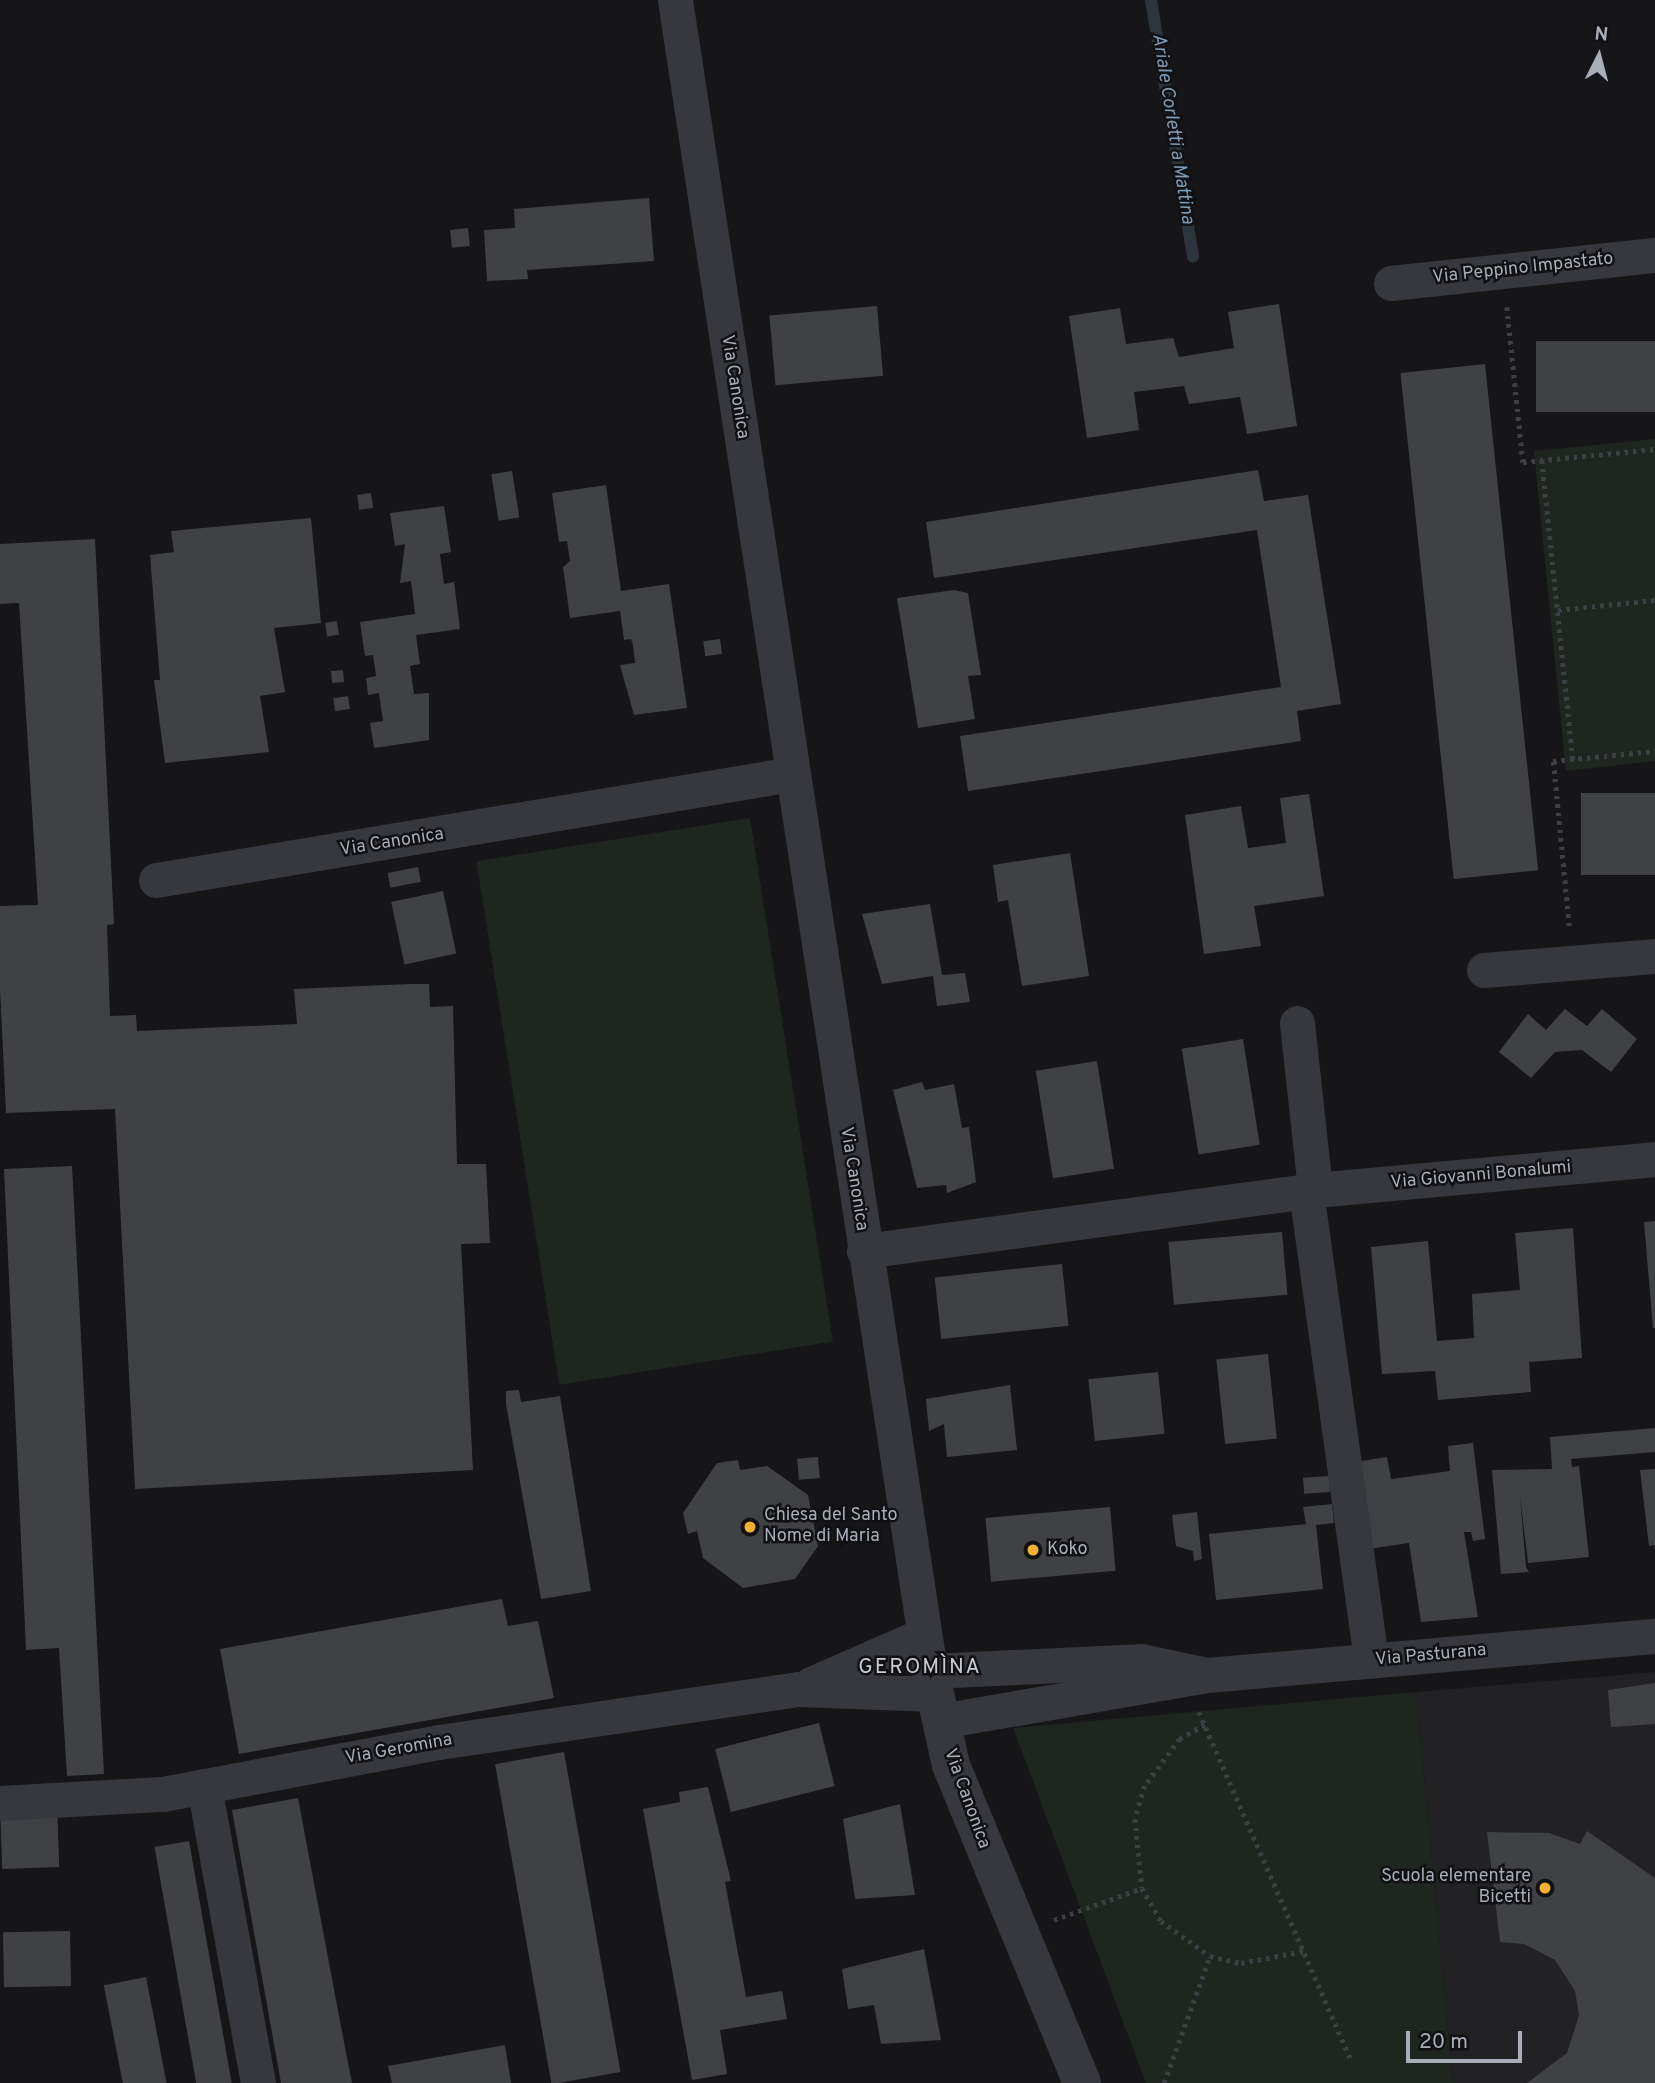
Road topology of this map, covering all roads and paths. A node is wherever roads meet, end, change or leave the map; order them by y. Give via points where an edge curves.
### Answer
1 (676, 0) edge
2 (1655, 255) edge
3 (1503, 271) junction
4 (1391, 283) dead end
5 (1655, 449) edge
6 (1542, 460) junction
7 (1655, 600) edge
8 (1558, 610) junction
9 (1655, 751) edge
10 (1573, 760) junction
11 (792, 774) junction
12 (156, 880) dead end
13 (1655, 956) edge
14 (1573, 963) junction
15 (1484, 970) dead end
16 (1297, 1023) dead end
17 (1655, 1160) edge
18 (1311, 1191) junction
19 (864, 1251) junction
20 (1655, 1636) edge
21 (1371, 1661) junction
22 (1195, 1677) junction
23 (932, 1680) junction
24 (798, 1689) junction
25 (1205, 1725) junction
26 (204, 1786) junction
27 (0, 1803) edge
28 (1142, 1888) junction
29 (1054, 1920) dead end
30 (1304, 1951) junction
31 (1210, 1956) junction
32 (1350, 2058) dead end
33 (258, 2083) edge
34 (1082, 2083) edge
35 (1164, 2083) edge

1 - 11 street, Via Canonica
2 - 3 street, Via Peppino Impastato
3 - 4 street, Via Peppino Impastato
3 - 6 path via 1523,462
5 - 6 path
6 - 8 path
7 - 8 path
8 - 10 path
9 - 10 path
10 - 14 path via 1553,761
11 - 12 street, Via Canonica
11 - 19 street, Via Canonica
13 - 14 street
14 - 15 street
16 - 18 street
17 - 18 street, Via Giovanni Bonalumi
18 - 19 street, Via Canonica
18 - 21 street
19 - 23 street, Via Canonica
20 - 21 street, Via Pasturana
21 - 22 street, Via Pasturana
22 - 23 street, Via Pasturana
22 - 23 street, Via Pasturana via 1140,1661
22 - 25 path
23 - 24 street, Via Geromina
23 - 24 street, Via Geromina
23 - 34 street, Via Canonica via 981,1843
24 - 26 street, Via Geromina via 439,1742
25 - 28 path via 1180,1739 1145,1786 1135,1819
25 - 30 path
26 - 27 street, Via Geromina
26 - 33 street
28 - 29 path
28 - 31 path via 1161,1922
30 - 31 path via 1241,1963
30 - 32 path
31 - 35 path

